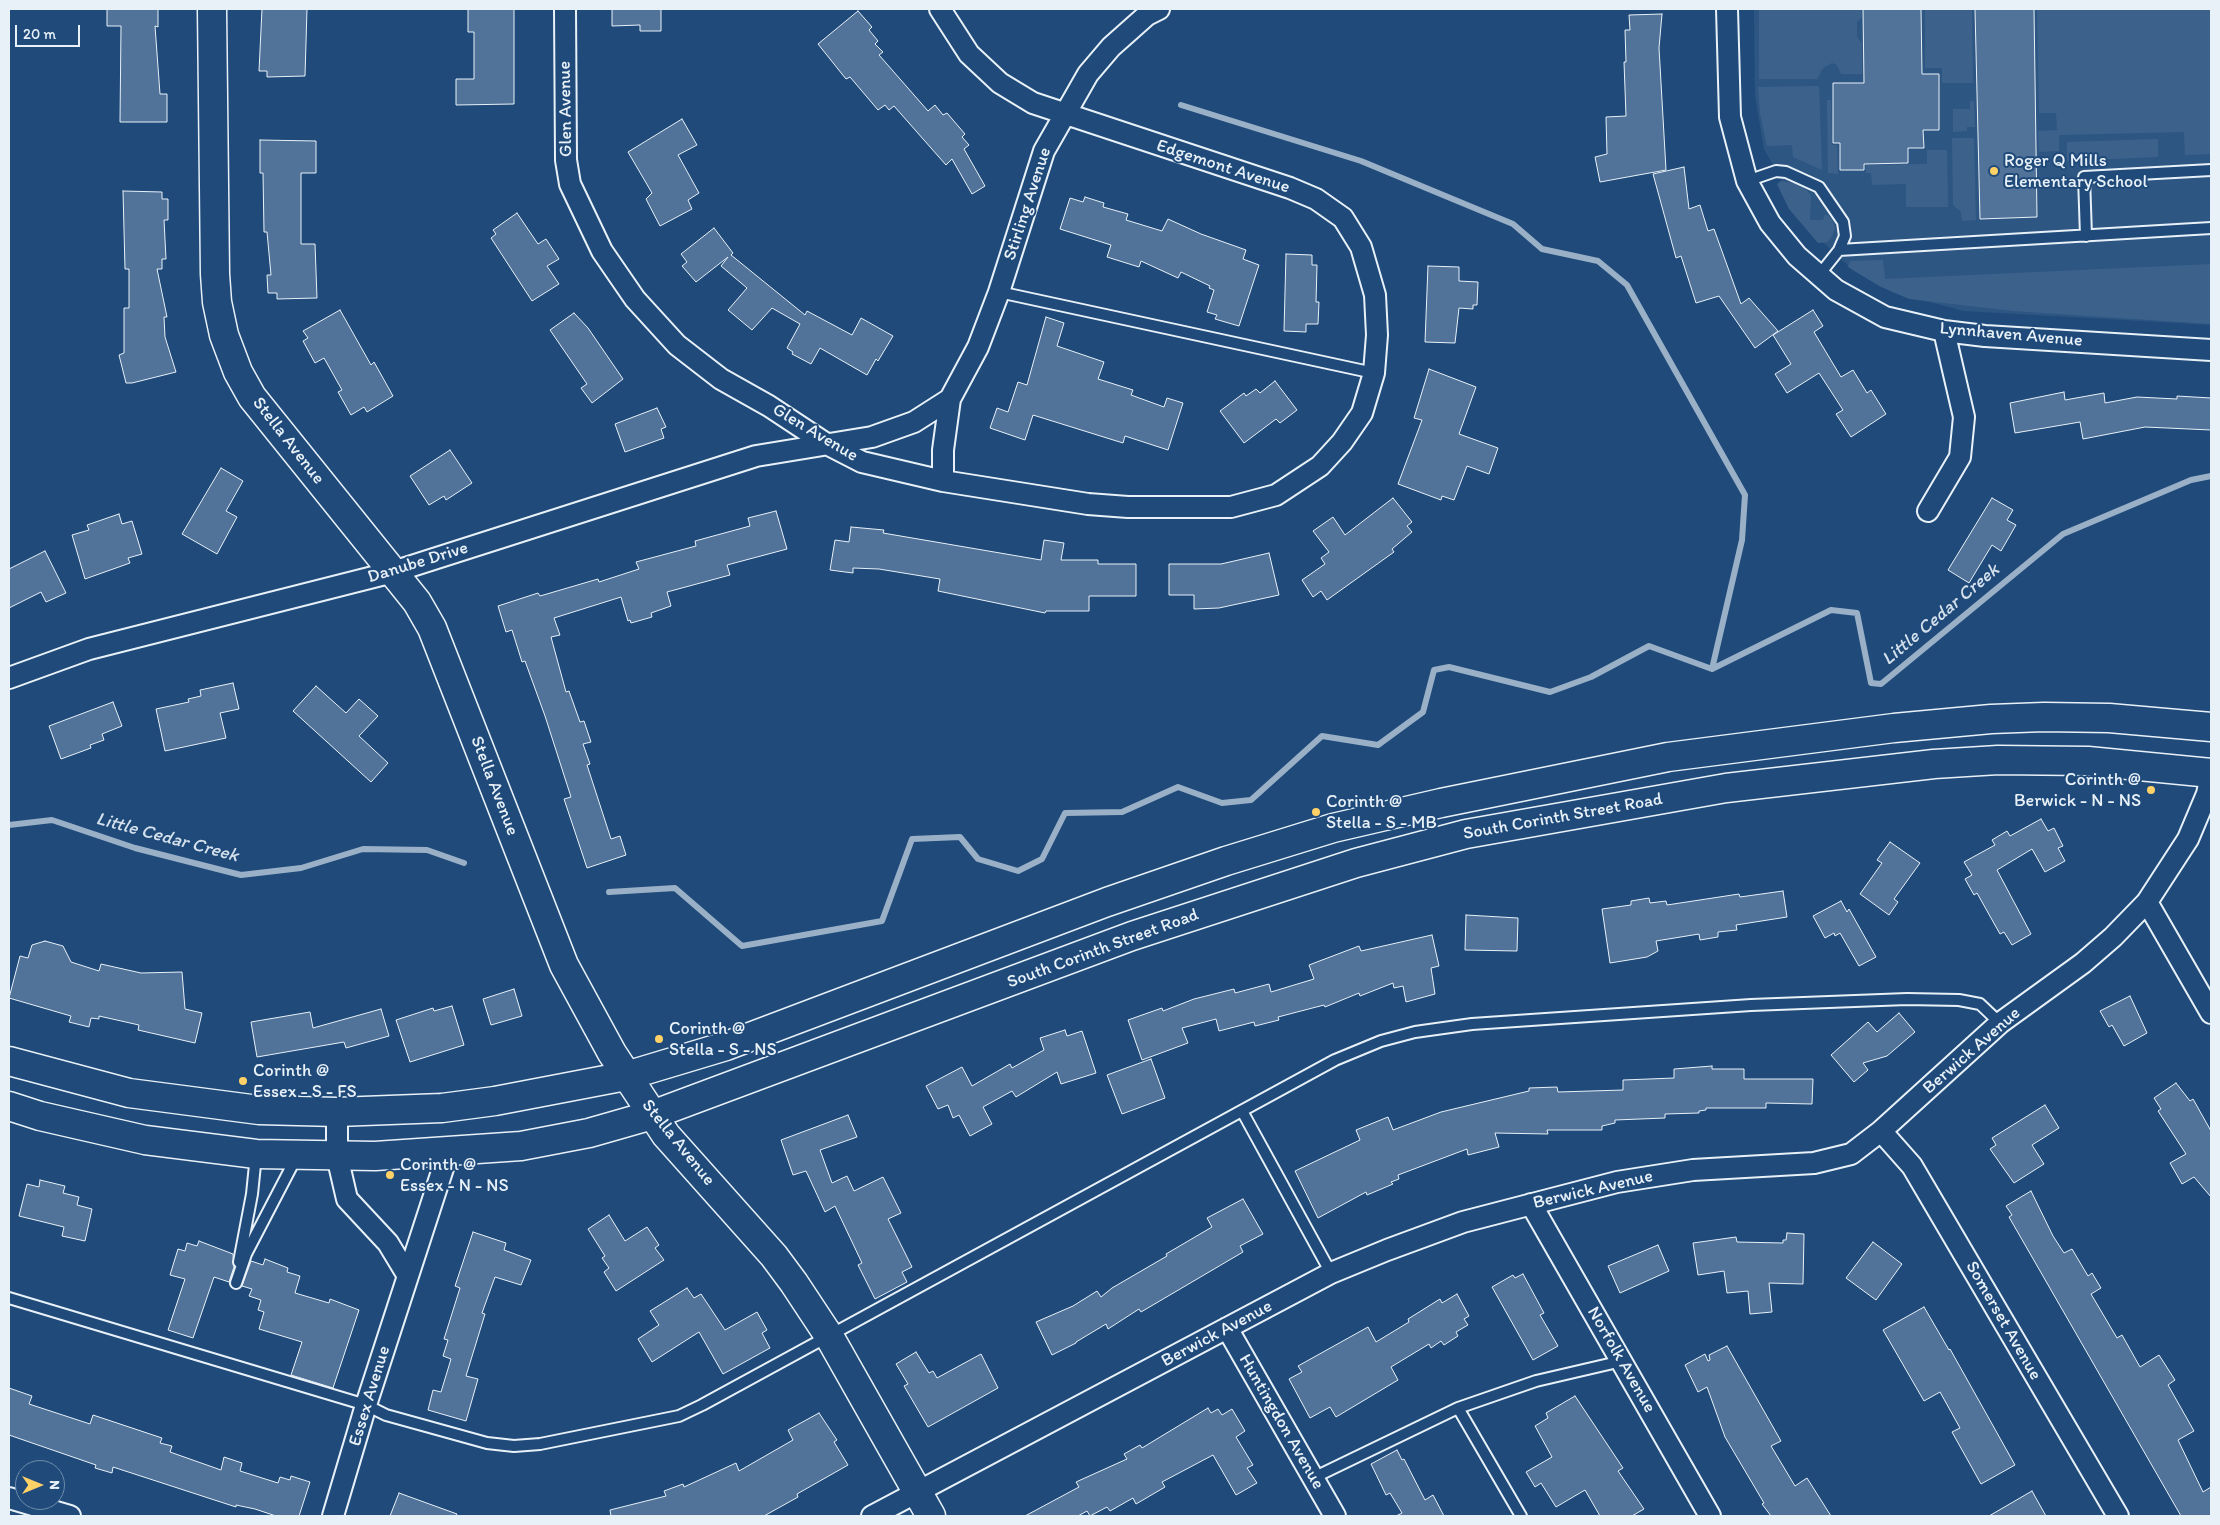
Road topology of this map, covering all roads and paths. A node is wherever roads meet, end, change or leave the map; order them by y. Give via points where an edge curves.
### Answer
1 (212, 9) edge
2 (565, 9) edge
3 (940, 9) edge
4 (1159, 9) edge
5 (1727, 9) edge
6 (1063, 114) junction
7 (2211, 170) edge
8 (1747, 181) junction
9 (2211, 228) edge
10 (2086, 236) junction
11 (1839, 250) junction
12 (1819, 275) junction
13 (1000, 292) junction
14 (1944, 331) junction
15 (2211, 350) edge
16 (1374, 373) junction
17 (950, 399) junction
18 (1362, 413) joint
19 (825, 443) junction
20 (943, 481) junction
21 (1928, 511) dead end
22 (393, 572) junction
23 (9, 678) edge
24 (2211, 727) edge
25 (2211, 773) edge
26 (2147, 902) junction
27 (2211, 1013) edge
28 (2000, 1023) junction
29 (9, 1061) edge
30 (626, 1076) junction
31 (9, 1106) edge
32 (337, 1112) junction
33 (1242, 1112) junction
34 (652, 1115) junction
35 (1881, 1131) junction
36 (448, 1153) junction
37 (256, 1154) junction
38 (297, 1156) junction
39 (337, 1156) junction
40 (1531, 1204) junction
41 (1331, 1273) junction
42 (408, 1276) junction
43 (9, 1298) edge
44 (1228, 1328) junction
45 (829, 1336) junction
46 (1622, 1361) junction
47 (366, 1406) junction
48 (1458, 1408) junction
49 (1313, 1478) junction
50 (918, 1492) junction
51 (9, 1498) edge
52 (70, 1516) edge
53 (333, 1516) edge
54 (872, 1516) edge
55 (931, 1516) edge
56 (1335, 1516) edge
57 (1522, 1516) edge
58 (1710, 1516) edge
59 (2118, 1516) edge

1 - 22 main road, Stella Avenue via 215,274 224,335 252,397
2 - 19 street, Glen Avenue via 567,168 580,209 602,251 635,299 676,345 722,379
3 - 6 street, Edgemont Avenue via 969,54 1000,82 1033,103
4 - 6 street, Stirling Avenue via 1147,15 1111,47 1088,74
5 - 8 street, Lynnhaven Avenue via 1730,116
6 - 13 street, Stirling Avenue via 1044,151
6 - 16 street, Edgemont Avenue via 1290,188 1316,199 1343,218 1361,247 1375,295
7 - 10 lane via 2084,177
8 - 11 lane via 1776,171 1786,172 1819,187 1843,222 1845,236
8 - 12 street, Lynnhaven Avenue via 1770,223 1797,256
9 - 10 lane
10 - 11 lane
11 - 12 lane
12 - 14 street, Lynnhaven Avenue via 1836,290 1884,317
13 - 16 lane
13 - 17 street, Stirling Avenue via 978,347
14 - 15 street, Lynnhaven Avenue
14 - 21 street via 1964,418 1960,457
16 - 18 street, Edgemont Avenue
17 - 19 street, Stirling Avenue via 914,422 872,437
17 - 20 street, Stirling Avenue via 943,450
18 - 20 street, Glen Avenue via 1320,466 1276,495 1231,507 1096,504
19 - 20 street, Glen Avenue via 862,462
19 - 22 street, Danube Drive via 756,456
22 - 23 street, Danube Drive via 106,644
22 - 30 main road, Stella Avenue via 417,602 432,628 564,965
24 - 30 main road, South Corinth Street Road via 2109,718 2044,717 1894,728 1668,757 1441,803 1333,828 1226,861 1107,902 726,1046
25 - 26 street, Berwick Avenue via 2207,794 2188,839
25 - 34 main road, South Corinth Street Road via 2088,761 1998,760 1934,764 1726,788 1466,834 1356,862 1132,936
26 - 27 street
26 - 28 street, Berwick Avenue via 2083,962
28 - 33 lane via 1980,1004 1959,1000 1907,999 1751,1005 1472,1024 1415,1032 1381,1041 1335,1060
28 - 35 street, Berwick Avenue
29 - 32 main road, South Corinth Street Road via 129,1093 259,1110
30 - 32 main road, South Corinth Street Road via 543,1094 442,1108
30 - 34 main road, Stella Avenue
31 - 37 main road, South Corinth Street Road via 145,1140
32 - 39 street
33 - 41 lane
33 - 45 lane
34 - 36 main road, South Corinth Street Road via 590,1133 521,1146
34 - 45 main road, Stella Avenue via 774,1256
35 - 40 street, Berwick Avenue via 1851,1154 1814,1163 1693,1170 1617,1182
35 - 59 street, Somerset Avenue via 1912,1166
36 - 39 main road, South Corinth Street Road
36 - 42 street, Essex Avenue
37 - 38 main road, South Corinth Street Road
37 - 38 lane via 236,1283 246,1254
38 - 39 main road, South Corinth Street Road
39 - 42 street via 347,1199 388,1243
40 - 41 street, Berwick Avenue via 1463,1222
40 - 46 street, Norfolk Avenue
41 - 44 street, Berwick Avenue
42 - 47 street, Essex Avenue
43 - 47 lane
44 - 49 street, Huntingdon Avenue
44 - 50 street, Berwick Avenue
45 - 47 lane via 679,1416 540,1444 487,1444 386,1415
45 - 50 main road, Stella Avenue
46 - 48 lane via 1536,1380
46 - 58 street, Norfolk Avenue
47 - 53 street, Essex Avenue
48 - 49 lane
48 - 57 lane
49 - 56 street, Huntingdon Avenue
50 - 54 street, Berwick Avenue
50 - 55 main road, Stella Avenue
51 - 52 street

